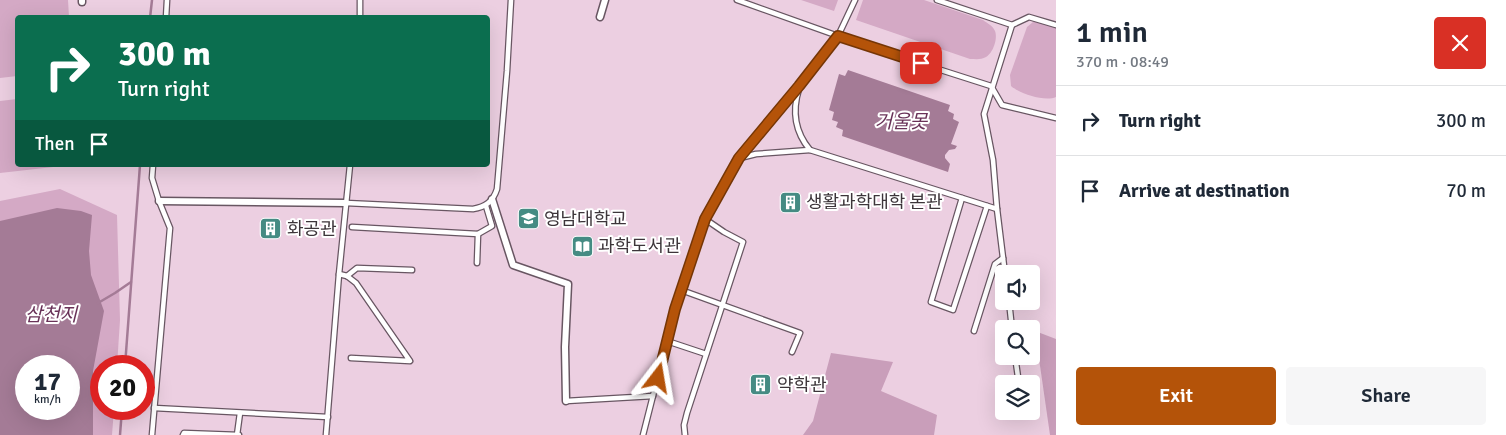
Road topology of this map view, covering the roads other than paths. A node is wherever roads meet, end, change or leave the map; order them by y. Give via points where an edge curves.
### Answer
1 (167, 0) edge
2 (360, 0) edge
3 (511, 0) edge
4 (605, 0) edge
5 (736, 0) edge
6 (855, 0) edge
7 (937, 0) edge
8 (166, 15) edge
9 (360, 15) edge
10 (600, 16) dead end
11 (1012, 25) junction
12 (1056, 25) edge
13 (838, 36) junction
14 (799, 86) junction
15 (991, 86) junction
16 (1056, 118) edge
17 (810, 150) junction
18 (739, 158) junction
19 (153, 167) edge
20 (350, 167) edge
21 (962, 198) junction
22 (492, 199) junction
23 (159, 201) junction
24 (346, 203) junction
25 (486, 206) junction
26 (987, 206) junction
27 (997, 209) junction
28 (705, 219) junction
29 (352, 227) dead end
30 (478, 234) junction
31 (1003, 258) junction
32 (477, 263) dead end
33 (1004, 265) edge
34 (412, 270) dead end
35 (339, 274) junction
36 (347, 276) junction
37 (682, 290) junction
38 (721, 306) junction
39 (974, 331) dead end
40 (667, 341) junction
41 (792, 352) dead end
42 (706, 354) junction
43 (351, 358) dead end
44 (653, 396) junction
45 (155, 397) edge
46 (566, 401) joint
47 (155, 408) edge
48 (240, 412) junction
49 (328, 417) junction
50 (153, 420) edge
51 (152, 435) edge
52 (183, 435) edge
53 (238, 435) edge
54 (326, 435) edge
55 (643, 435) edge
56 (685, 435) edge

1 - 8 lane
2 - 9 lane
3 - 22 lane via 497,189
4 - 10 street
5 - 13 lane
6 - 13 lane
7 - 11 lane
11 - 12 lane via 1029,17
11 - 15 lane
13 - 14 lane
13 - 15 lane
14 - 17 lane via 795,119 803,142
14 - 18 lane
15 - 16 lane via 1002,105
15 - 27 lane via 984,114 993,160
17 - 18 lane
17 - 21 lane
18 - 28 lane
19 - 23 lane via 152,178
20 - 24 lane
21 - 26 lane
21 - 26 lane via 931,302 954,310
22 - 25 lane
22 - 46 street via 513,265 568,284
23 - 24 street
23 - 45 lane via 170,228
24 - 25 lane via 473,209
24 - 35 lane
25 - 30 lane via 492,226
26 - 27 lane
27 - 31 lane
28 - 37 lane
28 - 38 lane via 744,242
29 - 30 lane
30 - 32 lane
31 - 33 lane
31 - 39 lane via 994,264
34 - 36 lane via 357,268
35 - 36 lane
35 - 49 lane
36 - 43 lane via 356,283 410,360
37 - 38 lane
37 - 40 lane
38 - 41 lane via 800,332
38 - 42 lane
40 - 42 lane
40 - 44 lane
42 - 56 lane via 686,413
44 - 46 lane
44 - 55 lane
47 - 48 lane
48 - 49 lane
48 - 53 lane
49 - 54 lane
50 - 51 lane
52 - 53 lane

